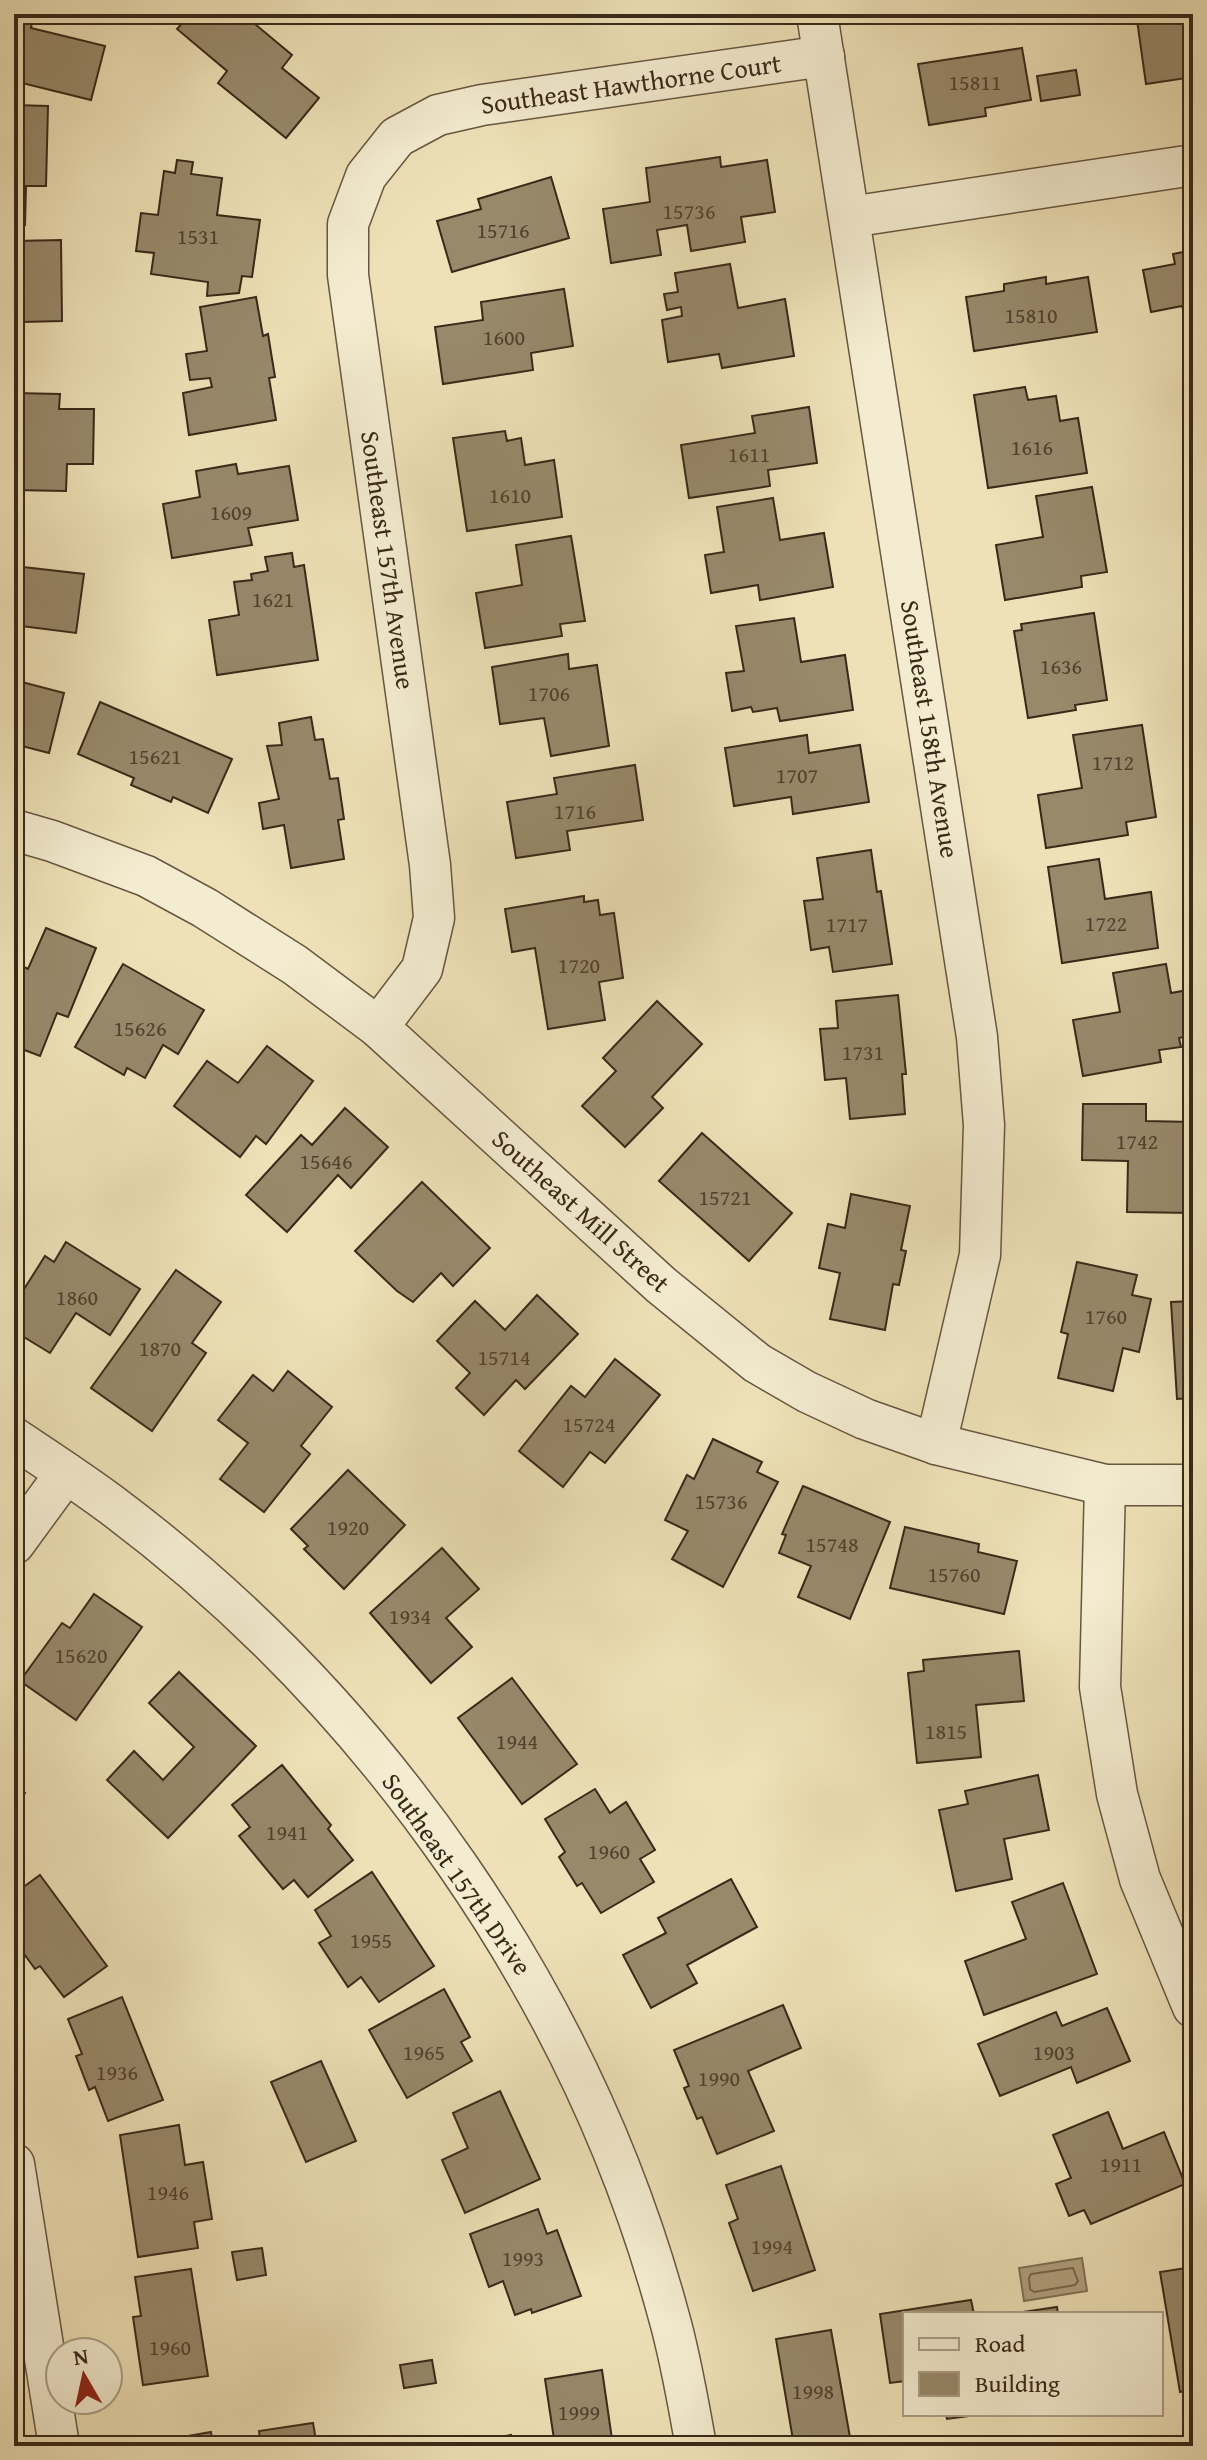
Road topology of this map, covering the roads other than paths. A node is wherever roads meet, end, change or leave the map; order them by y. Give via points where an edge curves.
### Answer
1 (817, 14) edge
2 (824, 56) junction
3 (438, 115) joint
4 (1193, 165) edge
5 (850, 217) junction
6 (14, 830) edge
7 (378, 1027) junction
8 (14, 1438) edge
9 (936, 1444) junction
10 (66, 1473) junction
11 (1105, 1485) junction
12 (1193, 1485) edge
13 (14, 1544) edge
14 (1190, 1993) edge
15 (14, 2164) edge
16 (59, 2446) edge
17 (696, 2446) edge

1 - 2 street, Southeast 158th Avenue
2 - 3 street, Southeast Hawthorne Court
2 - 5 street, Southeast 158th Avenue
3 - 7 street, Southeast 157th Avenue via 397,137 366,176 348,224 348,275 434,918 422,969
4 - 5 street
5 - 9 street, Southeast 158th Avenue via 977,1037 984,1125 980,1255
6 - 7 street, Southeast Mill Street via 146,876 193,901 295,965
7 - 9 street, Southeast Mill Street via 661,1285 757,1363 853,1413
8 - 10 street, Southeast 157th Drive
9 - 11 street, Southeast Mill Street
10 - 13 street
10 - 17 street, Southeast 157th Drive via 178,1558 333,1709 419,1814 513,1948 563,2039 649,2252 675,2339
11 - 12 street, Southeast Mill Street
11 - 14 street via 1100,1687 1117,1794 1140,1879
15 - 16 street

